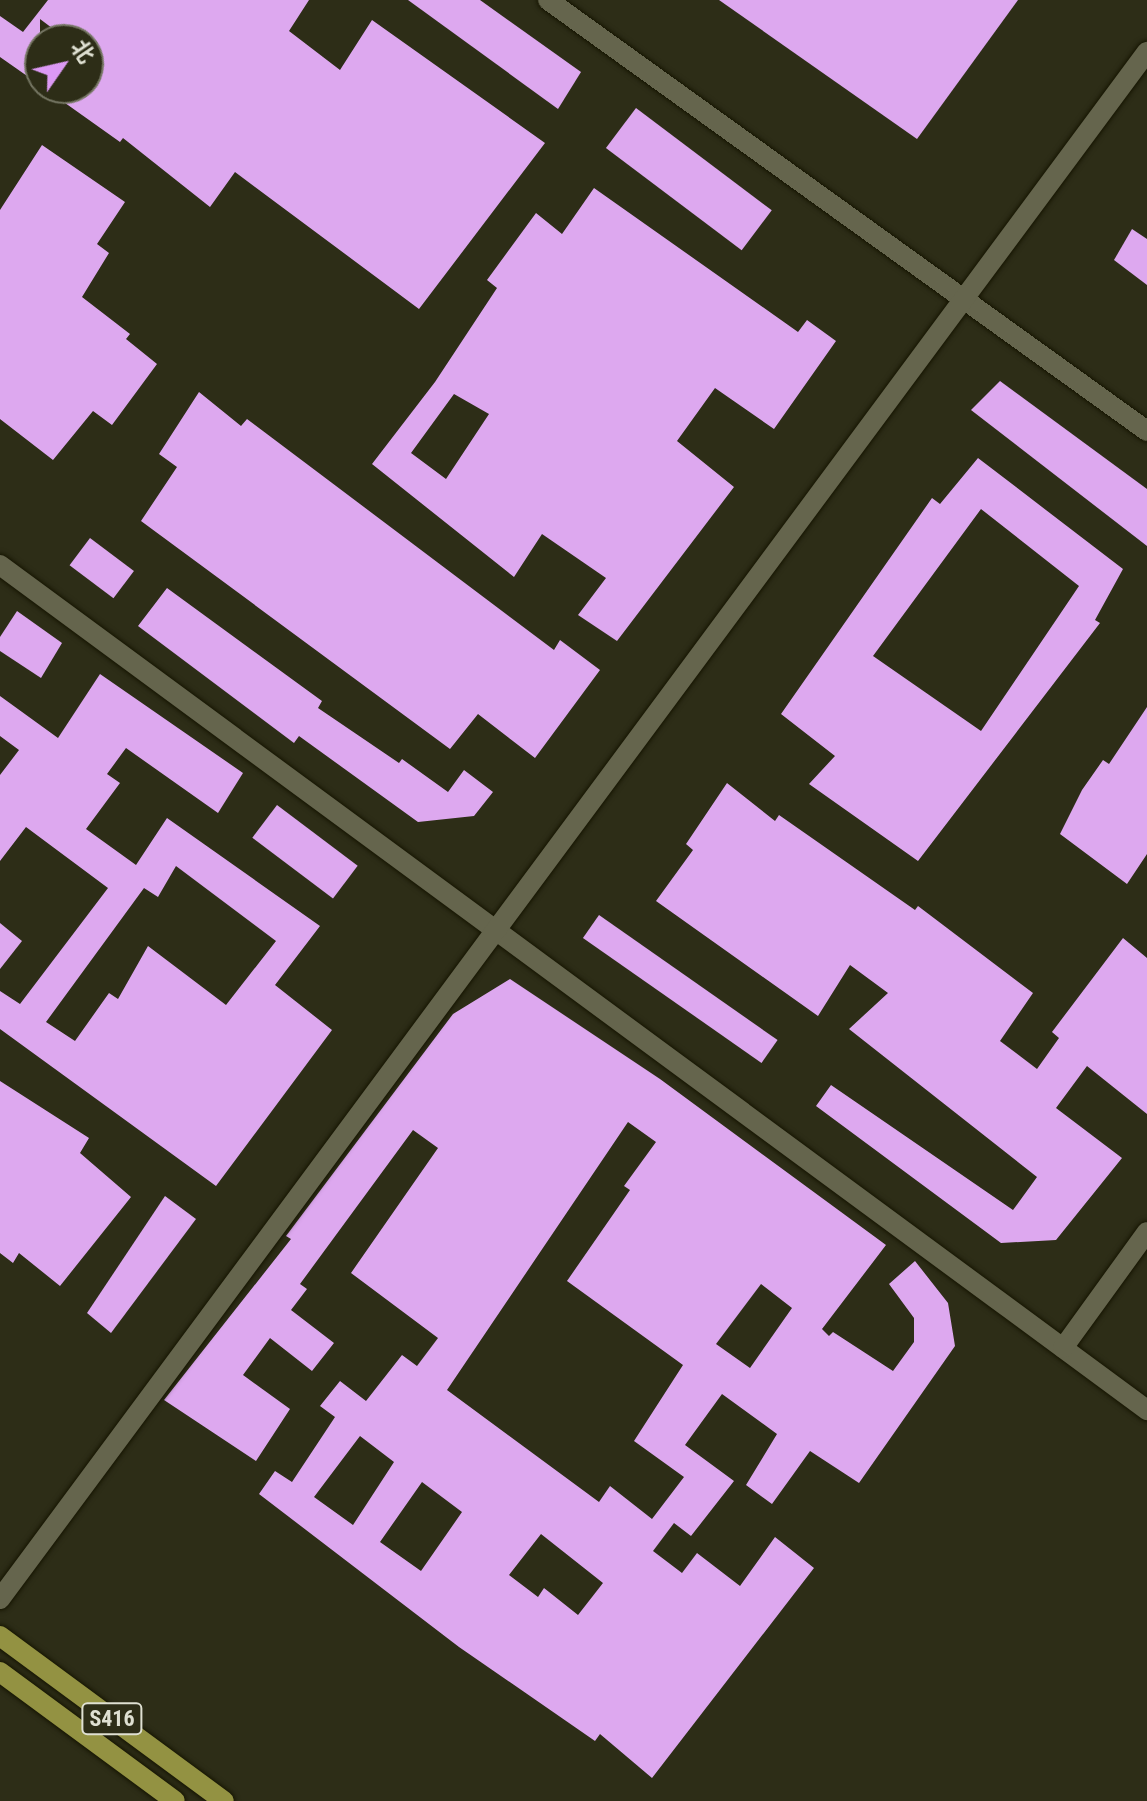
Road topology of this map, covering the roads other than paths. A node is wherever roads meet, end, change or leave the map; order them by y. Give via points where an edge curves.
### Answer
1 (548, 0) edge
2 (1147, 52) edge
3 (965, 299) junction
4 (1147, 431) edge
5 (0, 565) edge
6 (496, 933) junction
7 (1147, 1232) edge
8 (1063, 1348) junction
9 (1147, 1410) edge
10 (0, 1599) edge
11 (0, 1636) edge
12 (0, 1672) edge
13 (175, 1801) edge
14 (224, 1801) edge

1 - 3 street
2 - 3 street
3 - 4 street
3 - 6 street
5 - 6 street
6 - 8 street
6 - 10 street
7 - 8 street
8 - 9 street
11 - 14 main road, S416
12 - 13 main road, S416

